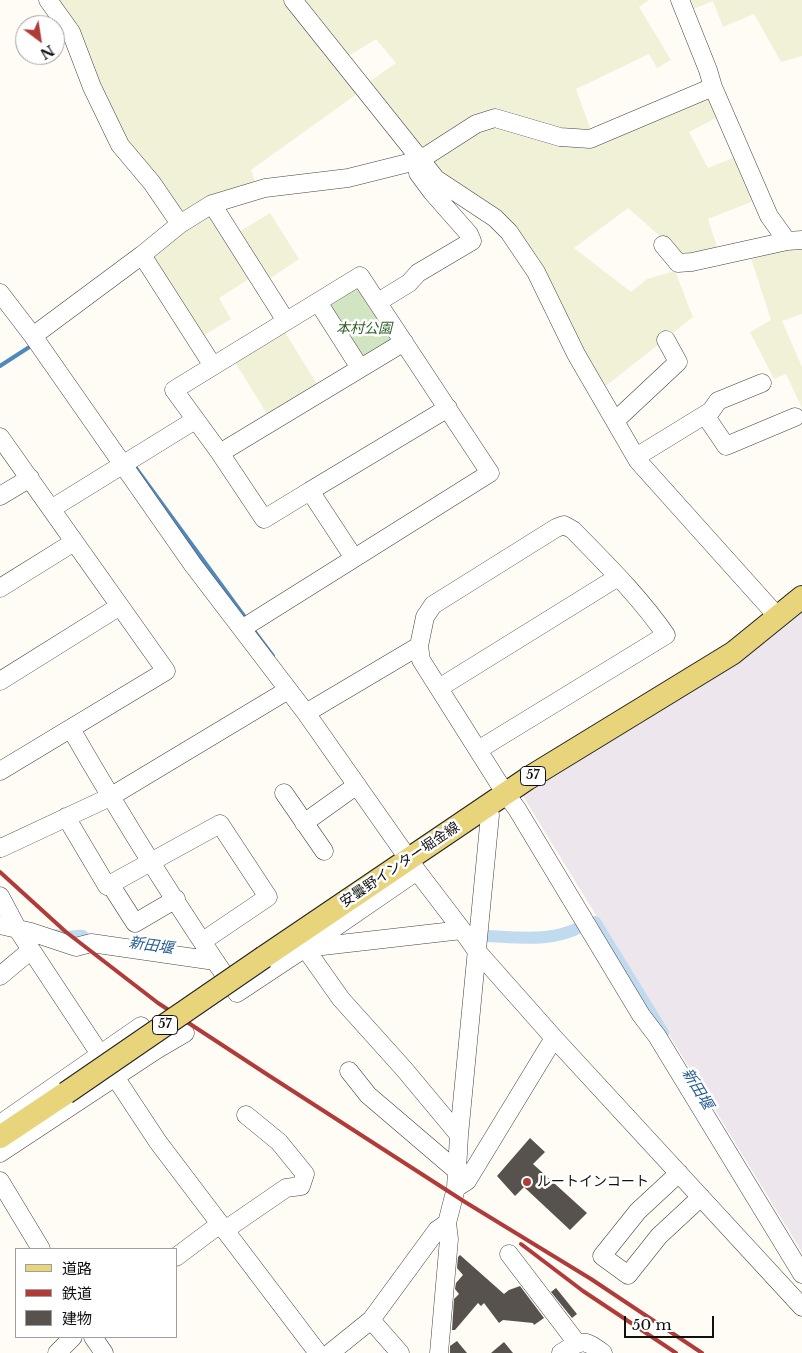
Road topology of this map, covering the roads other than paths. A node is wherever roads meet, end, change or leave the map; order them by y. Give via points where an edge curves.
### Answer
1 (48, 0) edge
2 (293, 0) edge
3 (680, 0) edge
4 (713, 87) junction
5 (415, 161) junction
6 (212, 204) junction
7 (495, 218) junction
8 (180, 224) junction
9 (469, 234) junction
10 (794, 241) edge
11 (663, 245) dead end
12 (142, 254) junction
13 (0, 293) edge
14 (318, 302) junction
15 (378, 302) junction
16 (286, 321) junction
17 (33, 336) junction
18 (666, 340) dead end
19 (404, 342) junction
20 (213, 366) junction
21 (360, 368) junction
22 (762, 382) dead end
23 (448, 408) junction
24 (705, 415) junction
25 (795, 417) dead end
26 (194, 420) junction
27 (615, 421) junction
28 (0, 436) edge
29 (220, 453) junction
30 (636, 457) junction
31 (123, 464) junction
32 (30, 478) junction
33 (310, 491) junction
34 (0, 496) edge
35 (51, 509) junction
36 (74, 542) junction
37 (354, 558) junction
38 (618, 577) junction
39 (0, 588) edge
40 (802, 597) edge
41 (120, 606) junction
42 (778, 617) junction
43 (243, 628) junction
44 (419, 646) junction
45 (0, 682) edge
46 (439, 688) junction
47 (288, 690) junction
48 (306, 713) junction
49 (71, 729) junction
50 (478, 750) junction
51 (0, 771) edge
52 (357, 785) junction
53 (284, 793) dead end
54 (505, 793) junction
55 (110, 797) junction
56 (486, 806) junction
57 (66, 817) junction
58 (304, 822) junction
59 (0, 847) edge
60 (324, 851) dead end
61 (410, 860) junction
62 (152, 862) junction
63 (110, 884) junction
64 (0, 896) edge
65 (176, 899) junction
66 (0, 925) edge
67 (18, 930) junction
68 (462, 930) junction
69 (203, 941) junction
70 (305, 948) junction
71 (31, 950) junction
72 (476, 950) junction
73 (219, 967) junction
74 (0, 976) edge
75 (185, 1033) dead end
76 (554, 1038) junction
77 (156, 1050) junction
78 (100, 1054) junction
79 (349, 1071) dead end
80 (114, 1077) junction
81 (246, 1115) dead end
82 (0, 1124) edge
83 (459, 1135) junction
84 (0, 1137) edge
85 (0, 1153) edge
86 (679, 1173) junction
87 (457, 1179) junction
88 (0, 1181) edge
89 (701, 1197) junction
90 (447, 1223) junction
91 (222, 1227) junction
92 (40, 1248) edge
93 (509, 1254) dead end
94 (178, 1256) edge
95 (802, 1274) edge
96 (802, 1307) edge
97 (371, 1320) junction
98 (72, 1338) edge
99 (94, 1338) edge
100 (577, 1342) junction
101 (57, 1353) edge
102 (104, 1353) edge
103 (318, 1353) edge
104 (330, 1353) edge
105 (400, 1353) edge
106 (439, 1353) edge
107 (561, 1353) edge
108 (603, 1353) edge

1 - 8 street via 71,32 92,87 120,145
2 - 5 street
3 - 4 street
4 - 5 street via 590,139 560,137 495,118 476,124
4 - 10 street via 769,216
5 - 6 street via 348,178 265,188
5 - 7 street
5 - 9 street via 432,192
6 - 8 street
6 - 16 street
7 - 9 street
7 - 27 street via 509,232 536,272 576,354
8 - 12 street
9 - 15 street via 472,241 418,273 409,283
10 - 11 street via 678,263
12 - 17 street
12 - 20 street
13 - 17 street
14 - 15 street via 360,276
14 - 16 street
14 - 21 street
15 - 19 street
16 - 20 street
17 - 31 street
18 - 27 street via 678,362
19 - 21 street
19 - 23 street
20 - 26 street via 174,390
21 - 29 street
22 - 24 street via 718,401
23 - 33 street
23 - 37 street via 490,473
24 - 25 street via 726,446
24 - 30 street
26 - 29 street
26 - 31 street
27 - 30 street
28 - 32 street
29 - 33 street via 264,519
30 - 42 street
31 - 35 street
31 - 43 street via 193,565
32 - 34 street
32 - 35 street
33 - 37 street
35 - 36 street
36 - 39 street
36 - 41 street
37 - 43 street
38 - 44 street via 573,530 564,525 433,605 425,617
38 - 46 street
38 - 50 street via 666,635
40 - 42 main road, 安曇野インター堀金線 / 57
41 - 45 street
41 - 49 street via 166,671
42 - 54 main road, 安曇野インター堀金線 / 57 via 733,653
43 - 47 street
44 - 46 street via 421,660
44 - 48 street
46 - 50 street
47 - 48 street
47 - 55 street
48 - 52 street
49 - 51 street
49 - 55 street
50 - 54 street
52 - 58 street
52 - 61 street
53 - 58 street
54 - 56 main road, 安曇野インター堀金線 / 57
54 - 95 street
55 - 57 street
55 - 62 street
56 - 61 main road, 安曇野インター堀金線 / 57
56 - 72 street via 490,815
57 - 59 street
57 - 63 street via 107,886
58 - 60 street
61 - 68 street
61 - 70 street
61 - 73 street
61 - 84 main road, 安曇野インター堀金線 / 57, bridge
62 - 63 street
62 - 65 street
62 - 69 street via 220,824 268,897
63 - 65 street via 135,924
64 - 67 street
65 - 69 street
66 - 67 street
67 - 71 street
67 - 73 street via 76,947 91,943
68 - 70 street
68 - 72 street
69 - 73 street
70 - 73 street via 237,993
70 - 83 street via 341,999
71 - 74 street
71 - 78 street
72 - 76 street
72 - 83 street
75 - 77 street
76 - 86 street
76 - 87 street via 467,1181
77 - 78 street via 141,1026
77 - 80 street
78 - 80 street
78 - 82 street
79 - 87 street via 368,1095
80 - 85 street
80 - 91 street
81 - 91 street via 279,1142 305,1174 301,1186 286,1188
83 - 87 street
86 - 89 street
86 - 89 street via 638,1211 602,1256 628,1275 659,1236
87 - 90 street
88 - 92 street
89 - 96 street
90 - 97 street via 437,1230
90 - 106 street via 450,1239
91 - 94 street
91 - 103 street
93 - 100 street
97 - 104 street
97 - 105 street
98 - 101 street
99 - 102 street
100 - 107 street
100 - 108 street via 588,1342

